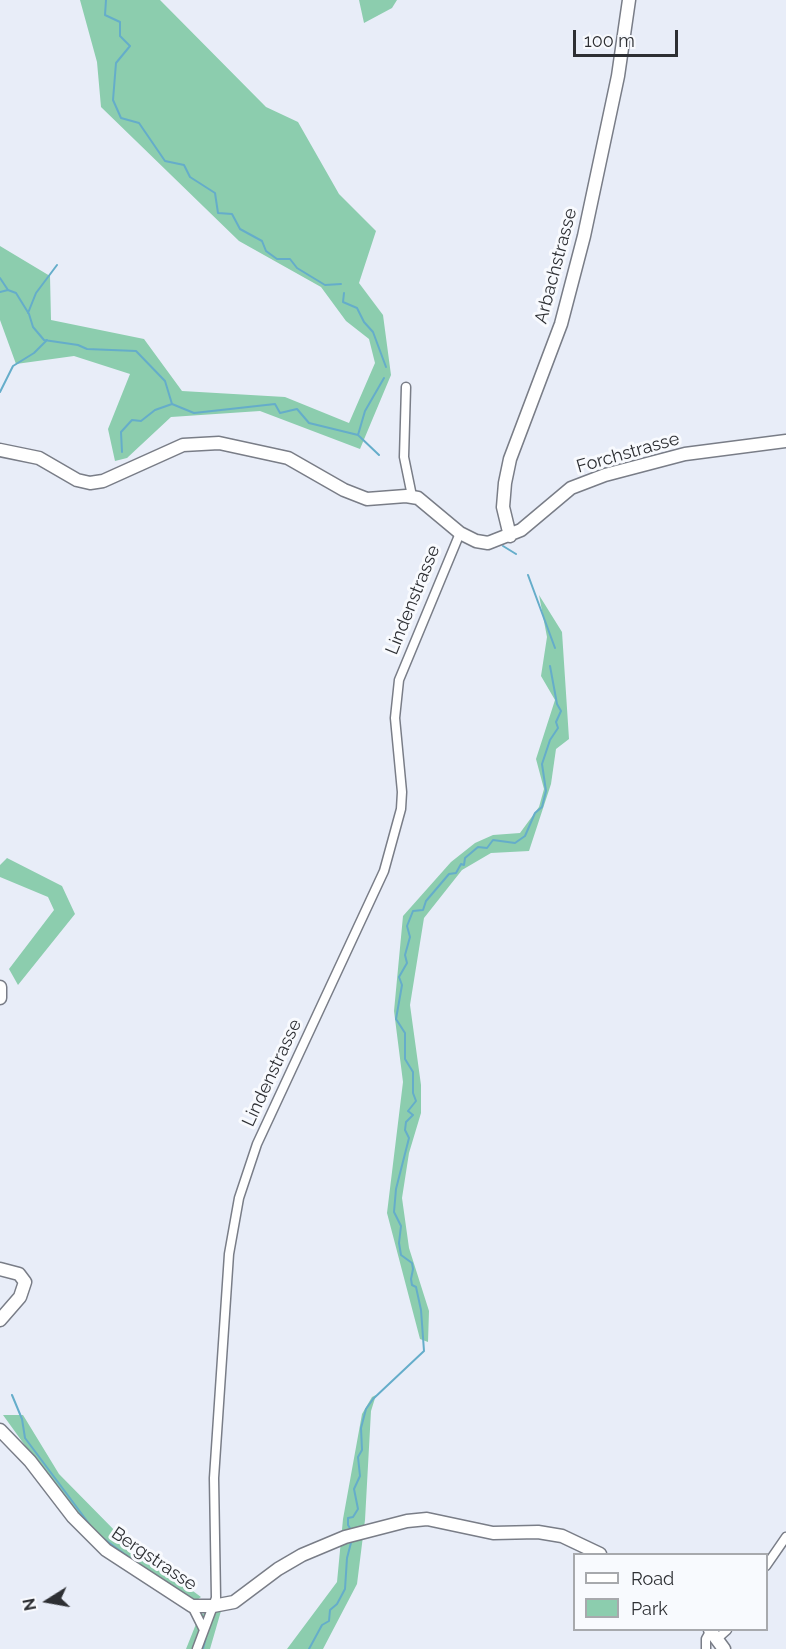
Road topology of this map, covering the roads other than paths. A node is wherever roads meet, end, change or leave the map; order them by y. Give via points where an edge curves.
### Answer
1 (629, 0) edge
2 (406, 387) dead end
3 (786, 441) edge
4 (0, 450) edge
5 (412, 496) junction
6 (460, 533) junction
7 (510, 536) junction
8 (0, 987) edge
9 (0, 998) edge
10 (0, 1269) edge
11 (0, 1320) edge
12 (0, 1430) edge
13 (786, 1537) edge
14 (598, 1553) edge
15 (768, 1563) edge
16 (192, 1606) junction
17 (213, 1606) junction
18 (203, 1628) junction
19 (717, 1632) edge
20 (197, 1649) edge
21 (706, 1649) edge
22 (724, 1649) edge

1 - 7 street, Arbachstrasse via 618,76 584,236 561,324 510,459 503,507
2 - 5 street via 404,454
3 - 7 street, Forchstrasse via 685,454 605,475 571,488 529,525
4 - 5 street via 39,458 77,480 90,483 103,481 183,445 219,443 288,458 367,499
5 - 6 street, Forchstrasse
6 - 7 street, Forchstrasse via 493,543
6 - 17 street, Lindenstrasse via 399,680 395,718 402,792 391,851 375,895 257,1144 234,1224 213,1478
8 - 9 street
10 - 11 street via 19,1274 25,1282 20,1297
12 - 16 street, Bergstrasse via 106,1550
13 - 15 street
14 - 17 street, Bergstrasse via 562,1536 493,1533 427,1520 407,1521 345,1537 302,1555 234,1602
16 - 17 street, Bergstrasse
16 - 18 street
17 - 18 street, Lindenstrasse
18 - 20 street, Lindenstrasse
19 - 21 street via 706,1639
19 - 22 street

